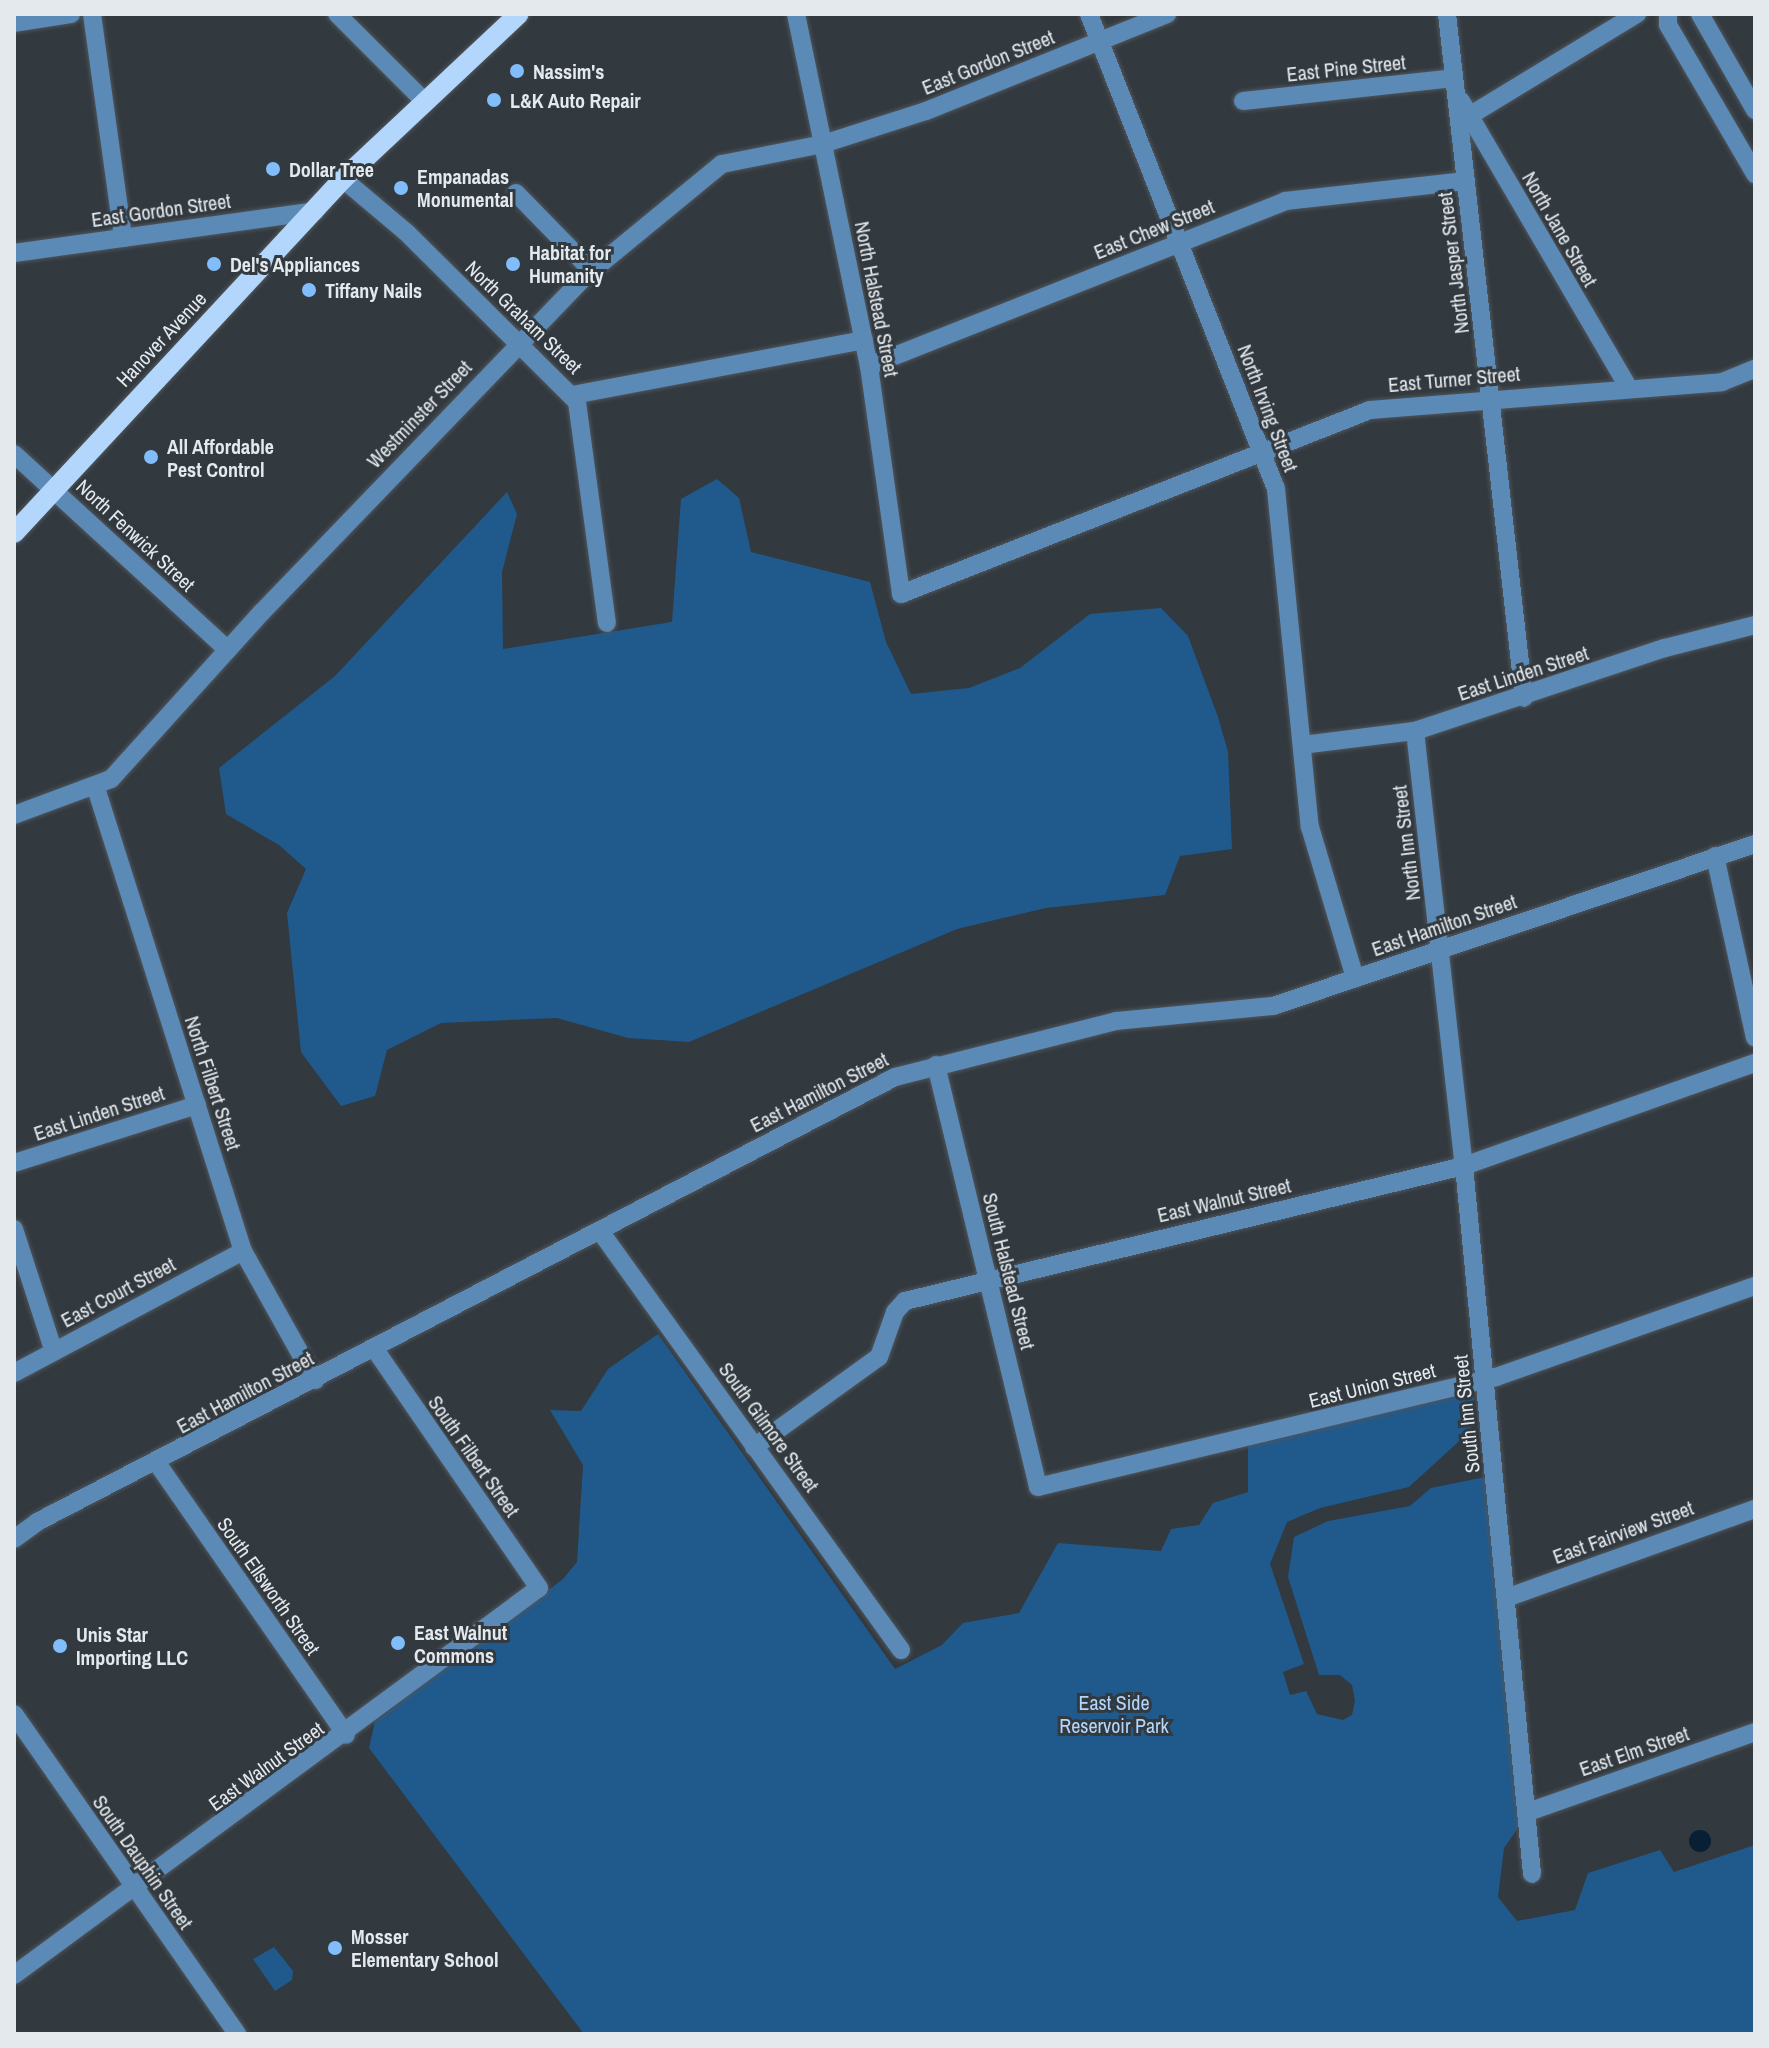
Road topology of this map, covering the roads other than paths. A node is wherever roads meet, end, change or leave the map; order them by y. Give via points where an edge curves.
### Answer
1 (71, 14) edge
2 (92, 14) edge
3 (337, 14) edge
4 (519, 14) edge
5 (796, 14) edge
6 (1089, 14) edge
7 (1167, 14) edge
8 (1447, 14) edge
9 (1637, 14) edge
10 (1668, 14) edge
11 (1700, 14) edge
12 (14, 23) edge
13 (1100, 41) junction
14 (1455, 85) junction
15 (424, 101) junction
16 (1243, 101) dead end
17 (1755, 110) edge
18 (1469, 116) junction
19 (823, 144) junction
20 (1755, 174) edge
21 (343, 179) junction
22 (1466, 181) junction
23 (516, 193) dead end
24 (315, 211) junction
25 (123, 238) junction
26 (1179, 243) junction
27 (14, 253) edge
28 (592, 271) junction
29 (864, 340) junction
30 (520, 342) junction
31 (869, 366) junction
32 (1755, 369) edge
33 (1628, 387) junction
34 (573, 395) junction
35 (1489, 398) junction
36 (1263, 452) junction
37 (14, 454) edge
38 (54, 489) junction
39 (14, 533) edge
40 (901, 594) joint
41 (607, 623) dead end
42 (1755, 625) edge
43 (228, 650) junction
44 (1524, 698) junction
45 (1415, 731) junction
46 (1302, 745) junction
47 (96, 788) junction
48 (14, 815) edge
49 (1755, 844) edge
50 (1715, 856) junction
51 (1440, 949) junction
52 (1355, 978) junction
53 (1755, 1038) edge
54 (1755, 1063) edge
55 (936, 1065) junction
56 (197, 1105) junction
57 (14, 1163) edge
58 (1464, 1166) junction
59 (14, 1229) edge
60 (600, 1231) junction
61 (243, 1251) junction
62 (988, 1278) junction
63 (1755, 1286) edge
64 (375, 1349) junction
65 (54, 1352) junction
66 (14, 1373) edge
67 (315, 1380) junction
68 (1485, 1380) junction
69 (754, 1447) junction
70 (157, 1463) junction
71 (1038, 1487) joint
72 (1755, 1509) edge
73 (14, 1539) edge
74 (539, 1588) joint
75 (1506, 1598) junction
76 (901, 1650) dead end
77 (14, 1714) edge
78 (1755, 1732) edge
79 (346, 1735) junction
80 (1528, 1812) junction
81 (1532, 1874) dead end
82 (135, 1888) junction
83 (14, 1975) edge
84 (237, 2034) edge

1 - 12 street
2 - 25 street
3 - 15 street
4 - 15 main road, Hanover Avenue
5 - 19 street, North Halstead Street
6 - 13 street, North Irving Street
7 - 13 street, East Gordon Street
8 - 14 street, North Jasper Street
9 - 18 street
10 - 20 street via 1668,25
11 - 17 street
13 - 19 street, East Gordon Street via 926,111
13 - 26 street, North Irving Street
14 - 16 street, East Pine Street
14 - 18 street, North Jane Street
14 - 22 street, North Jasper Street
15 - 21 main road, Hanover Avenue
18 - 33 street, North Jane Street
19 - 28 street, Westminster Street via 722,164
19 - 29 street, North Halstead Street
21 - 24 main road, Hanover Avenue
21 - 30 street, North Graham Street
22 - 26 street, East Chew Street via 1285,201
22 - 35 street, North Jasper Street
23 - 28 street
24 - 25 street, East Gordon Street
24 - 38 main road, Hanover Avenue
25 - 27 street, East Gordon Street
26 - 31 street, East Chew Street
26 - 36 street, North Irving Street
28 - 30 street, Westminster Street
29 - 31 street, North Halstead Street
29 - 34 street
30 - 34 street, North Graham Street
30 - 43 street, Westminster Street
31 - 40 street, North Halstead Street
32 - 33 street, East Turner Street via 1722,382
33 - 35 street, East Turner Street
34 - 41 street, North Graham Street via 583,416
35 - 36 street, East Turner Street via 1370,410
35 - 44 street, North Jasper Street
36 - 40 street, East Turner Street
36 - 46 street, North Irving Street via 1276,489
37 - 38 street, North Fenwick Street
38 - 39 main road, Hanover Avenue
38 - 43 street, North Fenwick Street
42 - 44 street, East Linden Street via 1665,648
43 - 47 street, Westminster Street via 111,779
44 - 45 street, East Linden Street
45 - 46 street, East Linden Street
45 - 51 street, North Inn Street
46 - 52 street, North Irving Street via 1319,867
47 - 48 street
47 - 56 street, North Filbert Street
49 - 50 street, East Hamilton Street
50 - 51 street, East Hamilton Street
50 - 53 street
51 - 52 street, East Hamilton Street
51 - 58 street, South Inn Street
52 - 55 street, East Hamilton Street via 1251,1011 1116,1021
54 - 58 street, East Walnut Street
55 - 60 street, East Hamilton Street via 895,1077
55 - 62 street, South Halstead Street
56 - 57 street, East Linden Street
56 - 61 street, North Filbert Street
58 - 62 street, East Walnut Street
58 - 68 street, South Inn Street
59 - 65 street
60 - 64 street, East Hamilton Street
60 - 69 street, South Gilmore Street
61 - 65 street, East Court Street
61 - 67 street, North Filbert Street
62 - 69 street, East Walnut Street via 898,1305 879,1357
62 - 71 street, South Halstead Street
63 - 68 street, East Union Street
64 - 67 street, East Hamilton Street
64 - 74 street, South Filbert Street
65 - 66 street, East Court Street
67 - 70 street, East Hamilton Street
68 - 71 street, East Union Street
68 - 75 street, South Inn Street
69 - 76 street, South Gilmore Street
70 - 73 street, East Hamilton Street
70 - 79 street, South Ellsworth Street
72 - 75 street, East Fairview Street
74 - 79 street, East Walnut Street
75 - 80 street, South Inn Street
77 - 82 street, South Dauphin Street
78 - 80 street, East Elm Street
79 - 82 street, East Walnut Street
80 - 81 street, South Inn Street
82 - 83 street, East Walnut Street
82 - 84 street, South Dauphin Street

